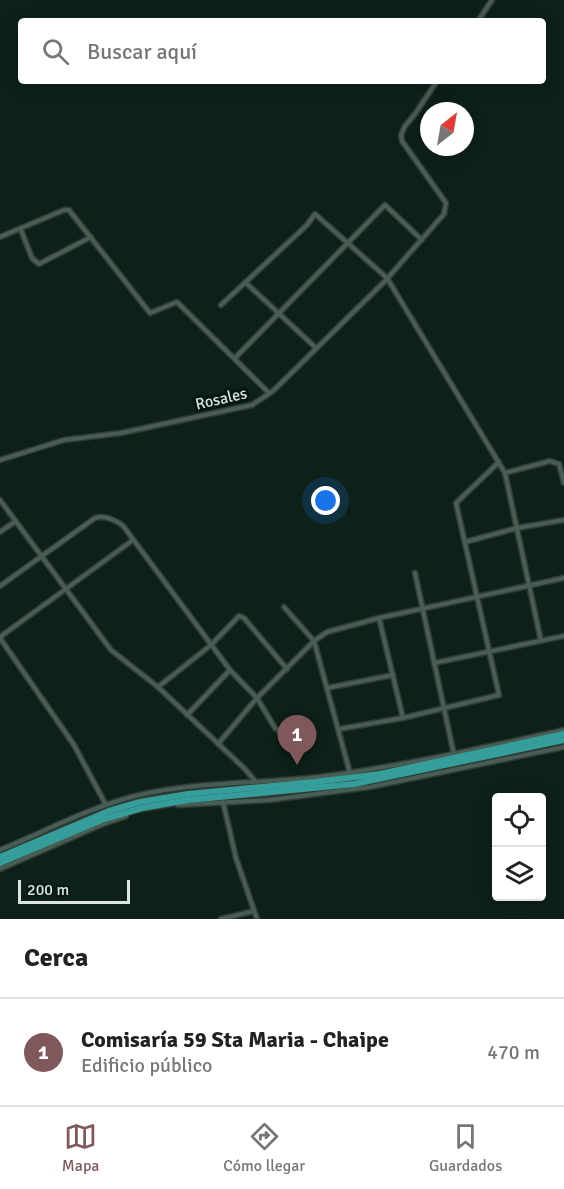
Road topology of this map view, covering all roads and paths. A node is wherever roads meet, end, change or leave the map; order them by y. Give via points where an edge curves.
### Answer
1 (490, 1) edge
2 (480, 18) edge
3 (435, 84) edge
4 (21, 230) junction
5 (0, 237) edge
6 (91, 237) junction
7 (422, 240) junction
8 (348, 243) junction
9 (387, 278) junction
10 (245, 282) junction
11 (221, 304) dead end
12 (279, 313) junction
13 (316, 348) junction
14 (235, 358) junction
15 (270, 393) junction
16 (0, 460) edge
17 (499, 462) junction
18 (506, 473) junction
19 (564, 483) edge
20 (0, 500) edge
21 (564, 520) edge
22 (16, 521) junction
23 (517, 528) junction
24 (0, 532) edge
25 (134, 540) junction
26 (465, 542) junction
27 (43, 557) junction
28 (415, 573) dead end
29 (564, 578) edge
30 (0, 586) edge
31 (530, 586) junction
32 (66, 589) junction
33 (477, 597) junction
34 (284, 607) dead end
35 (424, 609) junction
36 (380, 618) junction
37 (564, 636) edge
38 (0, 637) edge
39 (315, 640) junction
40 (540, 641) junction
41 (211, 645) junction
42 (490, 651) junction
43 (434, 663) junction
44 (287, 669) junction
45 (230, 670) junction
46 (393, 675) junction
47 (158, 687) junction
48 (327, 688) junction
49 (257, 698) junction
50 (444, 708) junction
51 (187, 715) junction
52 (403, 718) junction
53 (339, 729) junction
54 (564, 730) edge
55 (564, 734) edge
56 (564, 740) edge
57 (293, 741) dead end
58 (218, 744) junction
59 (564, 747) edge
60 (454, 759) junction
61 (353, 781) junction
62 (256, 784) junction
63 (266, 787) junction
64 (196, 793) junction
65 (222, 799) junction
66 (108, 808) junction
67 (0, 850) edge
68 (0, 857) edge
69 (0, 863) edge
70 (0, 869) edge
71 (254, 910) junction
72 (222, 919) edge
73 (256, 919) edge

1 - 2 street
3 - 7 street, Rosales via 401,135 446,203 444,214
4 - 5 street
4 - 6 street via 67,209
4 - 6 street via 32,258 39,264
6 - 14 street via 150,313 177,302
7 - 8 street via 385,205
7 - 9 street, Rosales
8 - 9 street
8 - 10 street via 315,214
8 - 12 street
9 - 13 street, Rosales
9 - 17 street
10 - 11 street
10 - 12 street
12 - 13 street
12 - 14 street
13 - 15 street, Rosales
14 - 15 street
15 - 16 street, Rosales via 252,405 121,433 64,440
17 - 18 street
17 - 26 street via 456,503
18 - 19 street via 550,461 560,464
18 - 23 street
20 - 22 street
21 - 23 street
22 - 24 street
22 - 27 street
23 - 26 street
23 - 31 street
25 - 27 street via 121,524 99,517
25 - 32 street
25 - 41 street
26 - 33 street
27 - 30 street
27 - 32 street
28 - 35 street
29 - 31 street
31 - 33 street
31 - 40 street
32 - 38 street
32 - 47 street via 111,650
33 - 35 street
33 - 42 street
34 - 39 street
35 - 36 street
35 - 43 street
36 - 39 street via 327,632
36 - 46 street
37 - 40 street
38 - 66 street via 74,744
39 - 44 street
39 - 48 street
40 - 42 street
41 - 44 street via 242,617
41 - 45 street
41 - 47 street
42 - 43 street
42 - 50 street via 499,695
43 - 50 street
44 - 49 street
45 - 49 street
45 - 51 street
46 - 48 street
46 - 52 street
47 - 51 street
48 - 53 street
49 - 57 street via 275,728
49 - 58 street
50 - 52 street
50 - 60 street
51 - 58 street
52 - 53 street
53 - 61 street
54 - 60 street
55 - 60 highway
56 - 60 highway
58 - 62 street
59 - 61 street via 434,775
60 - 61 highway
60 - 61 street via 401,765
61 - 62 street via 317,777
61 - 63 highway
61 - 65 highway
62 - 63 highway
62 - 64 highway
62 - 66 street via 150,793
63 - 65 street via 224,794
64 - 65 street
64 - 66 highway
65 - 69 highway via 176,801 128,811
65 - 70 street via 134,813
65 - 71 street
66 - 67 street
66 - 68 highway
71 - 72 street
71 - 73 street

